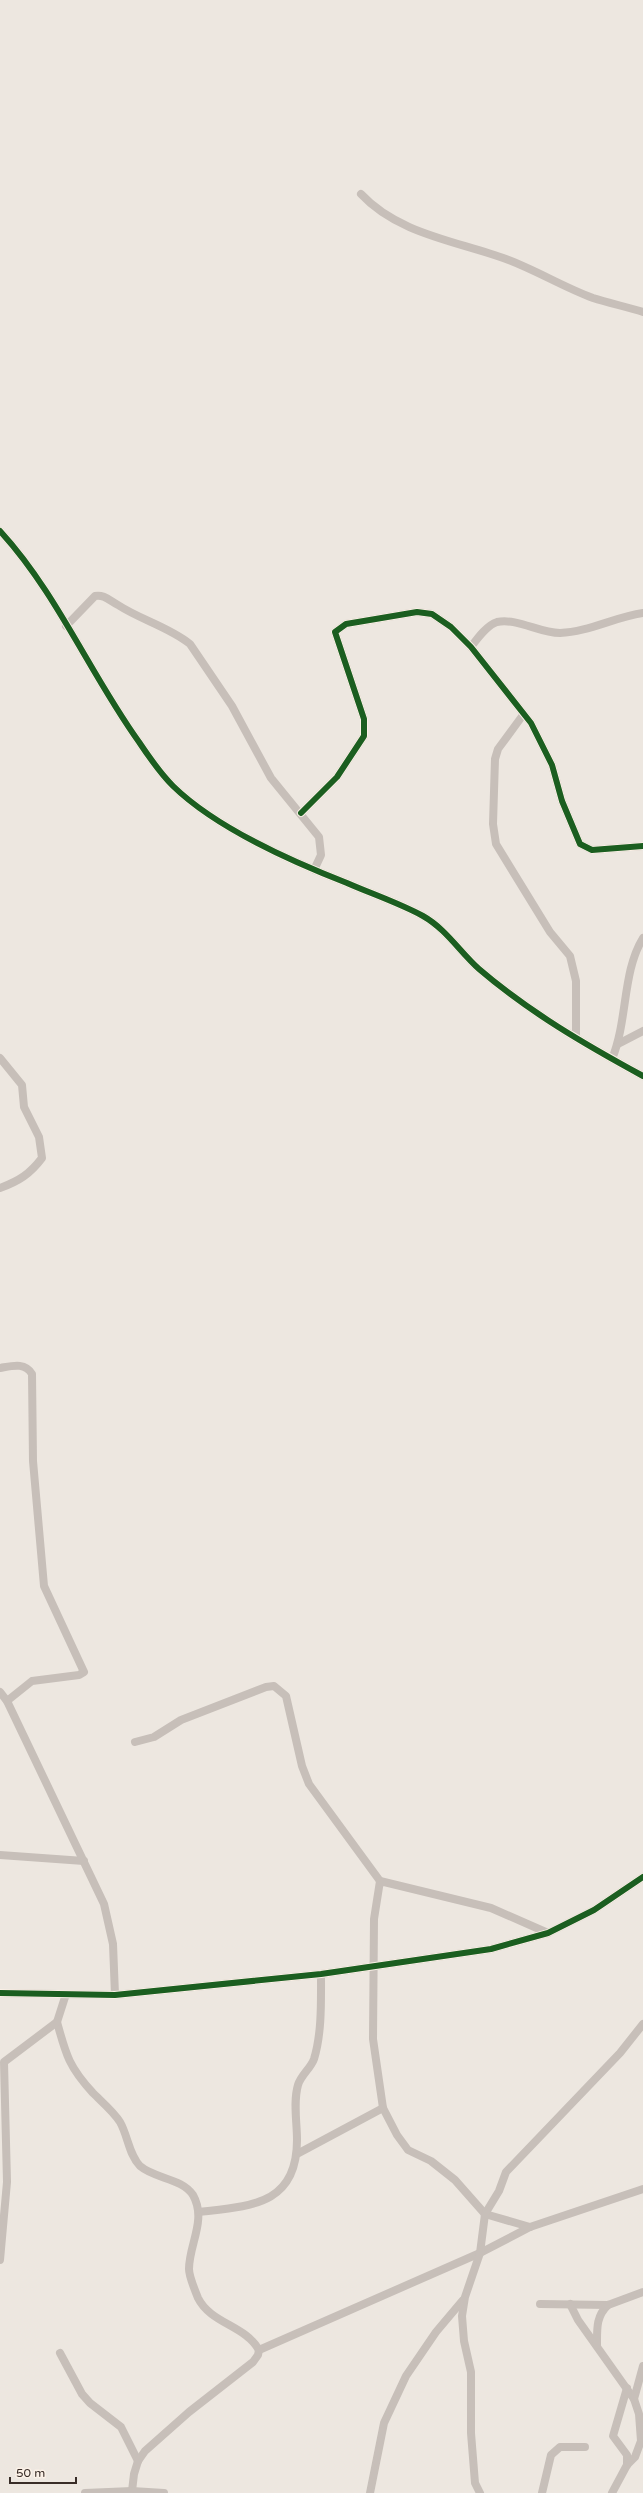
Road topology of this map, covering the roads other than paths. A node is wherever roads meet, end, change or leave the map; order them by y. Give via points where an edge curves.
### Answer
1 (361, 194) dead end
2 (643, 312) edge
3 (0, 531) edge
4 (643, 613) edge
5 (66, 626) junction
6 (470, 647) junction
7 (523, 715) junction
8 (301, 813) junction
9 (643, 846) edge
10 (314, 870) junction
11 (643, 938) edge
12 (643, 1030) edge
13 (576, 1038) junction
14 (618, 1044) junction
15 (0, 1058) edge
16 (612, 1059) junction
17 (643, 1076) edge
18 (0, 1188) edge
19 (0, 1368) edge
20 (0, 1692) edge
21 (7, 1701) junction
22 (135, 1742) dead end
23 (0, 1855) edge
24 (84, 1861) junction
25 (643, 1877) edge
26 (380, 1881) junction
27 (548, 1933) junction
28 (375, 1967) junction
29 (321, 1974) junction
30 (0, 1993) edge
31 (66, 1994) junction
32 (115, 1995) junction
33 (58, 2022) junction
34 (643, 2024) edge
35 (2, 2064) edge
36 (384, 2108) junction
37 (297, 2154) junction
38 (643, 2189) edge
39 (199, 2212) junction
40 (485, 2214) junction
41 (530, 2227) junction
42 (480, 2253) junction
43 (0, 2260) edge
44 (643, 2292) edge
45 (465, 2297) junction
46 (540, 2304) dead end
47 (570, 2304) junction
48 (608, 2305) junction
49 (598, 2345) junction
50 (259, 2350) junction
51 (60, 2353) dead end
52 (643, 2366) edge
53 (627, 2388) junction
54 (634, 2399) junction
55 (585, 2447) dead end
56 (639, 2456) edge
57 (138, 2461) junction
58 (627, 2465) junction
59 (132, 2491) junction
60 (85, 2493) edge
61 (164, 2493) edge
62 (370, 2493) edge
63 (480, 2493) edge
64 (542, 2493) edge
65 (612, 2493) edge

1 - 2 street via 383,215 437,237 506,259 593,298
3 - 5 street via 42,585
4 - 6 street via 567,632 546,632 515,623 497,622
5 - 8 street via 95,596 103,596 132,615 180,636 190,644 232,706 271,778
5 - 10 street via 121,717 172,786 233,829
6 - 7 street via 505,688
6 - 8 street via 451,627 432,614 417,612 346,624 336,631 339,648 364,719 364,736 337,777
7 - 9 street via 530,723 552,765 562,801 580,844 592,850
7 - 13 street via 498,749 495,759 494,837 504,859 524,886 550,932 570,956 576,981
8 - 10 street via 319,837 322,848
10 - 13 street via 423,916 449,936 478,968 532,1010
11 - 14 street via 632,962 624,1022
12 - 14 street
13 - 16 street
14 - 16 street
15 - 18 street via 22,1085 24,1107 39,1137 42,1158 31,1173
16 - 17 street
19 - 21 street via 21,1365 28,1368 32,1374 33,1462 44,1586 84,1672 79,1675 32,1681
20 - 21 street
21 - 24 street
22 - 26 street via 154,1737 181,1720 274,1686 286,1696 302,1766 309,1784
23 - 24 street
24 - 32 street via 104,1904 110,1926 115,1964
25 - 27 street via 594,1910
26 - 27 street via 491,1908
26 - 28 street via 374,1919
27 - 28 street via 491,1949
28 - 29 street
28 - 36 street via 373,2038
29 - 32 street
29 - 37 street via 321,2007 314,2060 298,2084
30 - 31 street
31 - 32 street
31 - 33 street
33 - 35 street
33 - 39 street via 68,2061 84,2084 120,2121 139,2165 179,2184 192,2194
34 - 40 street via 620,2053 506,2172 499,2191
35 - 43 street via 7,2182
36 - 37 street
36 - 40 street via 397,2135 408,2150 432,2161 456,2180
37 - 39 street via 284,2188 274,2194 238,2208
38 - 41 street
39 - 50 street via 189,2270 198,2298 206,2310 252,2340
40 - 41 street
40 - 42 street
41 - 42 street
42 - 45 street
42 - 50 street
44 - 48 street
45 - 62 street via 436,2332 406,2376 384,2423
45 - 63 street via 462,2316 471,2372 471,2433 476,2483
46 - 47 street
47 - 48 street
47 - 49 street via 578,2320
48 - 49 street via 601,2311 598,2320
49 - 53 street
50 - 57 street via 253,2362 189,2412 145,2451
51 - 57 street via 82,2394 121,2427
52 - 54 street
53 - 54 street
53 - 58 street via 614,2436 627,2455
54 - 56 street via 639,2414
55 - 64 street via 560,2447 551,2454
56 - 58 street
57 - 59 street
58 - 65 street
59 - 60 street
59 - 61 street

